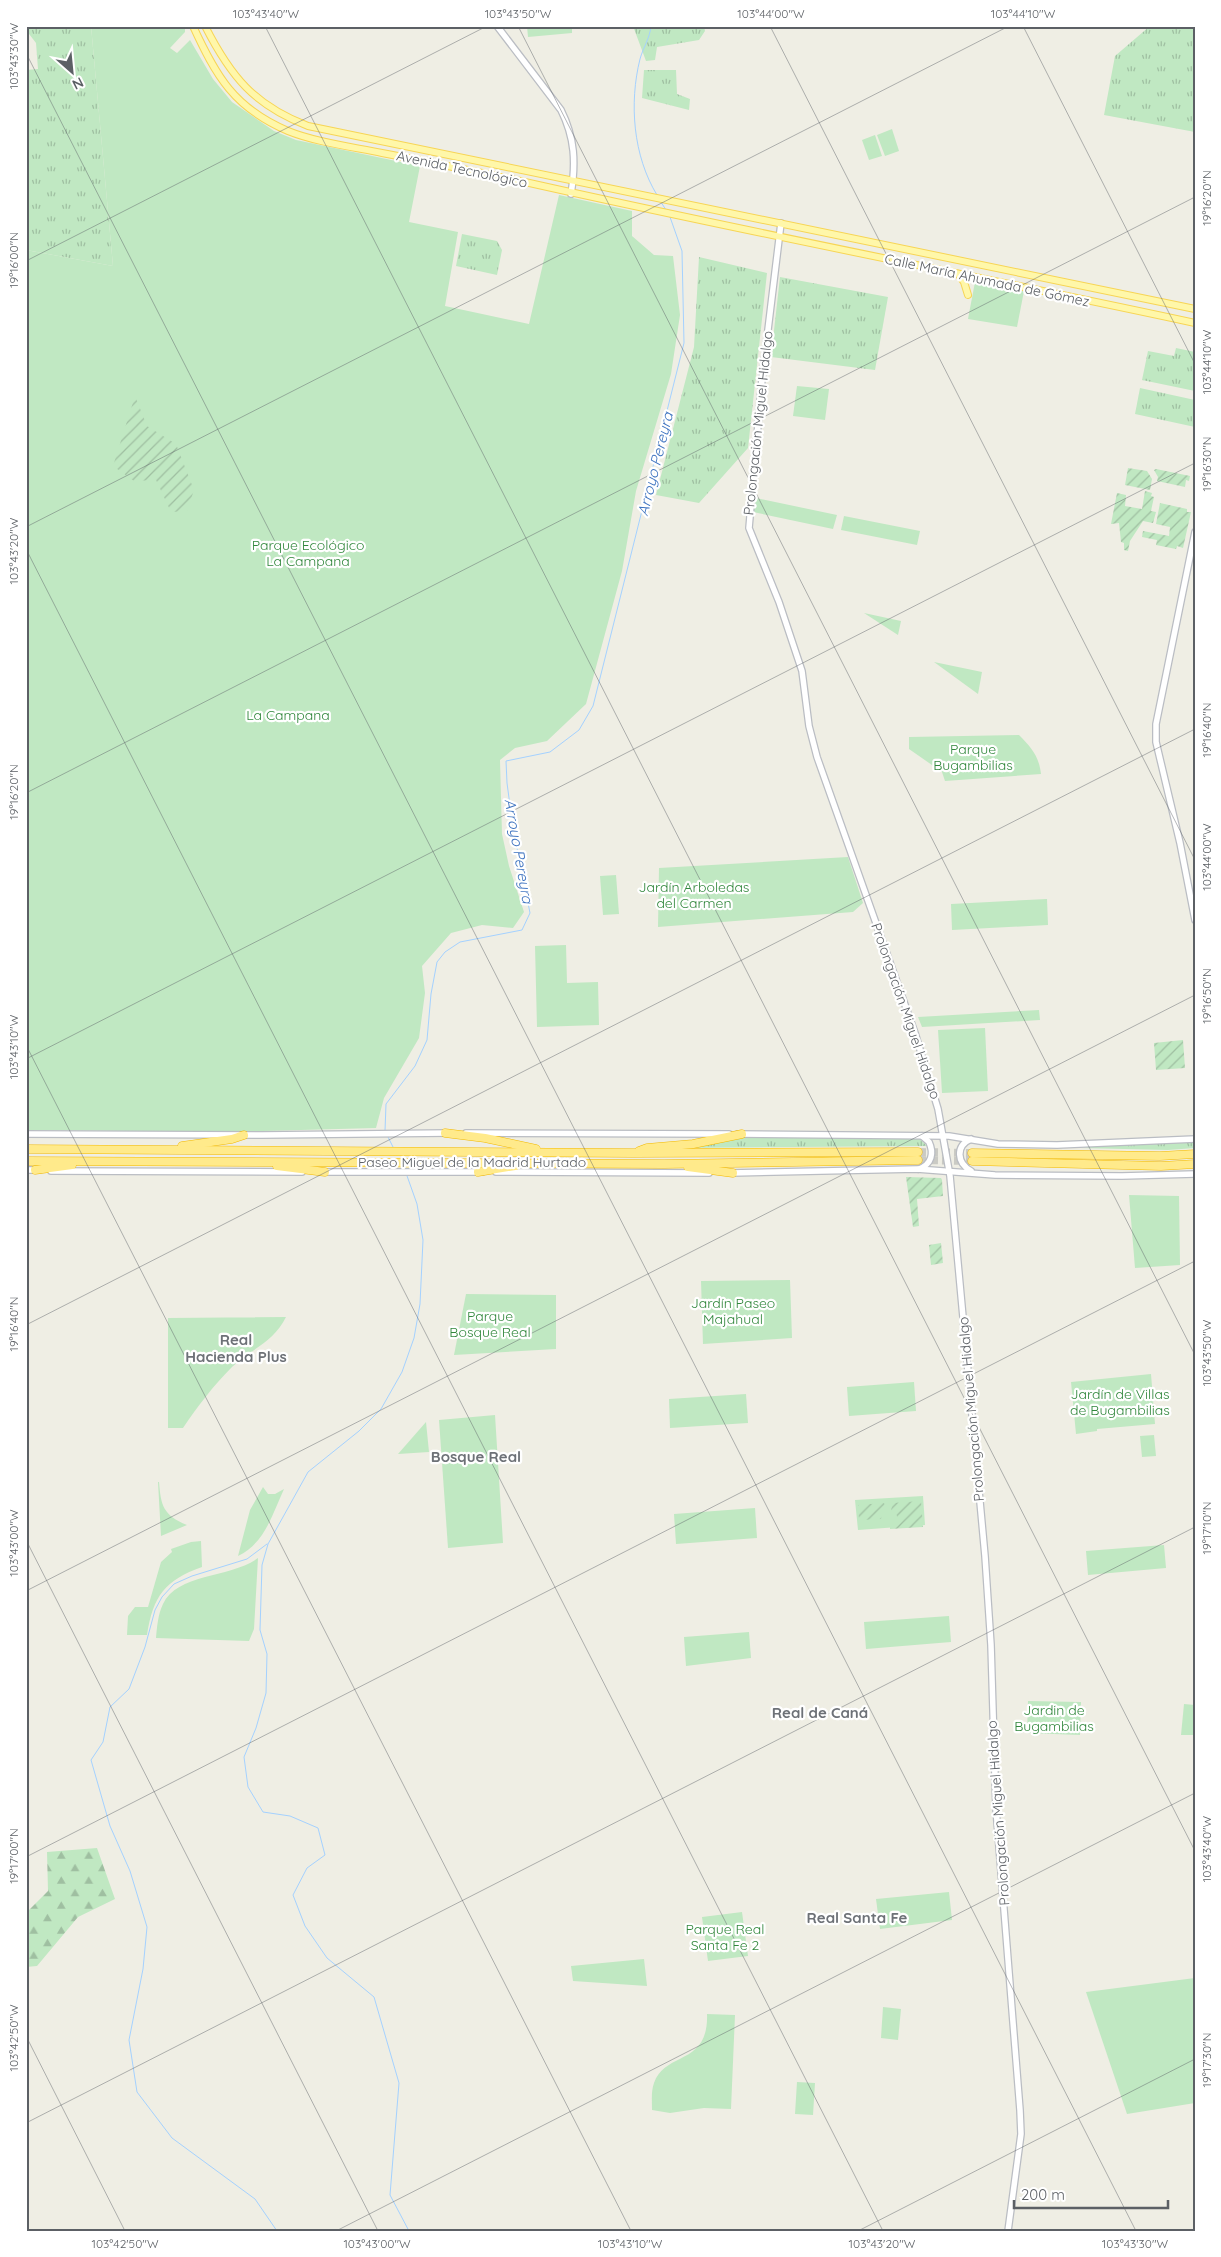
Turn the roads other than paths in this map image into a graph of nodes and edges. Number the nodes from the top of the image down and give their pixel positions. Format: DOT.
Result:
graph roads {
  1 [pos="193,26"];
  2 [pos="205,26"];
  3 [pos="497,26"];
  4 [pos="573,179"];
  5 [pos="571,194"];
  6 [pos="781,223"];
  7 [pos="779,237"];
  8 [pos="906,250"];
  9 [pos="904,263"];
  10 [pos="957,273"];
  11 [pos="968,295"];
  12 [pos="1195,309"];
  13 [pos="1195,323"];
  14 [pos="1195,532"];
  15 [pos="1195,920"];
  16 [pos="445,1133"];
  17 [pos="26,1134"];
  18 [pos="742,1134"];
  19 [pos="244,1135"];
  20 [pos="920,1135"];
  21 [pos="944,1136"];
  22 [pos="971,1139"];
  23 [pos="1195,1139"];
  24 [pos="26,1149"];
  25 [pos="168,1149"];
  26 [pos="555,1153"];
  27 [pos="633,1154"];
  28 [pos="1195,1154"];
  29 [pos="26,1160"];
  30 [pos="98,1161"];
  31 [pos="235,1162"];
  32 [pos="543,1162"];
  33 [pos="664,1164"];
  34 [pos="1195,1164"];
  35 [pos="917,1169"];
  36 [pos="30,1170"];
  37 [pos="950,1171"];
  38 [pos="325,1172"];
  39 [pos="478,1172"];
  40 [pos="734,1173"];
  41 [pos="975,1173"];
  42 [pos="1195,1174"];
  43 [pos="1008,2231"];
  1 -- 5 [label="main road, Avenida Tecnológico"];
  2 -- 4 [label="main road, Avenida Tecnológico"];
  3 -- 4 [label="street"];
  4 -- 5 [label="street"];
  4 -- 6 [label="main road, Avenida Tecnológico"];
  5 -- 7 [label="main road, Avenida Tecnológico"];
  6 -- 7 [label="street, Prolongación Miguel Hidalgo"];
  6 -- 8 [label="main road, Calle María Ahumada de Gómez"];
  7 -- 9 [label="main road, Calle María Ahumada de Gómez"];
  7 -- 21 [label="street, Prolongación Miguel Hidalgo"];
  8 -- 9 [label="main road"];
  8 -- 12 [label="main road, Calle María Ahumada de Gómez"];
  9 -- 10 [label="main road, Calle María Ahumada de Gómez"];
  10 -- 11 [label="main road"];
  10 -- 13 [label="main road, Calle María Ahumada de Gómez"];
  14 -- 15 [label="street"];
  16 -- 18 [label="street"];
  16 -- 19 [label="street"];
  16 -- 26 [label="highway"];
  17 -- 19 [label="street"];
  18 -- 20 [label="street"];
  18 -- 27 [label="highway"];
  19 -- 25 [label="highway"];
  20 -- 21 [label="street"];
  20 -- 35 [label="street"];
  21 -- 22 [label="street"];
  21 -- 37 [label="street, Prolongación Miguel Hidalgo"];
  22 -- 23 [label="street"];
  22 -- 41 [label="street"];
  24 -- 25 [label="highway, Paseo Miguel de la Madrid Hurtado"];
  25 -- 26 [label="highway, Paseo Miguel de la Madrid Hurtado"];
  26 -- 27 [label="highway, Paseo Miguel de la Madrid Hurtado"];
  27 -- 33 [label="highway, Paseo Miguel de la Madrid Hurtado"];
  28 -- 34 [label="highway"];
  29 -- 30 [label="highway, Paseo Miguel de la Madrid Hurtado"];
  30 -- 31 [label="highway, Paseo Miguel de la Madrid Hurtado"];
  30 -- 36 [label="highway"];
  31 -- 32 [label="highway, Paseo Miguel de la Madrid Hurtado"];
  31 -- 38 [label="highway"];
  32 -- 33 [label="highway, Paseo Miguel de la Madrid Hurtado"];
  32 -- 39 [label="highway"];
  33 -- 40 [label="highway"];
  35 -- 37 [label="street"];
  35 -- 40 [label="street"];
  36 -- 38 [label="street"];
  37 -- 41 [label="street"];
  37 -- 43 [label="street, Prolongación Miguel Hidalgo"];
  38 -- 39 [label="street"];
  39 -- 40 [label="street"];
  41 -- 42 [label="street"];
}
